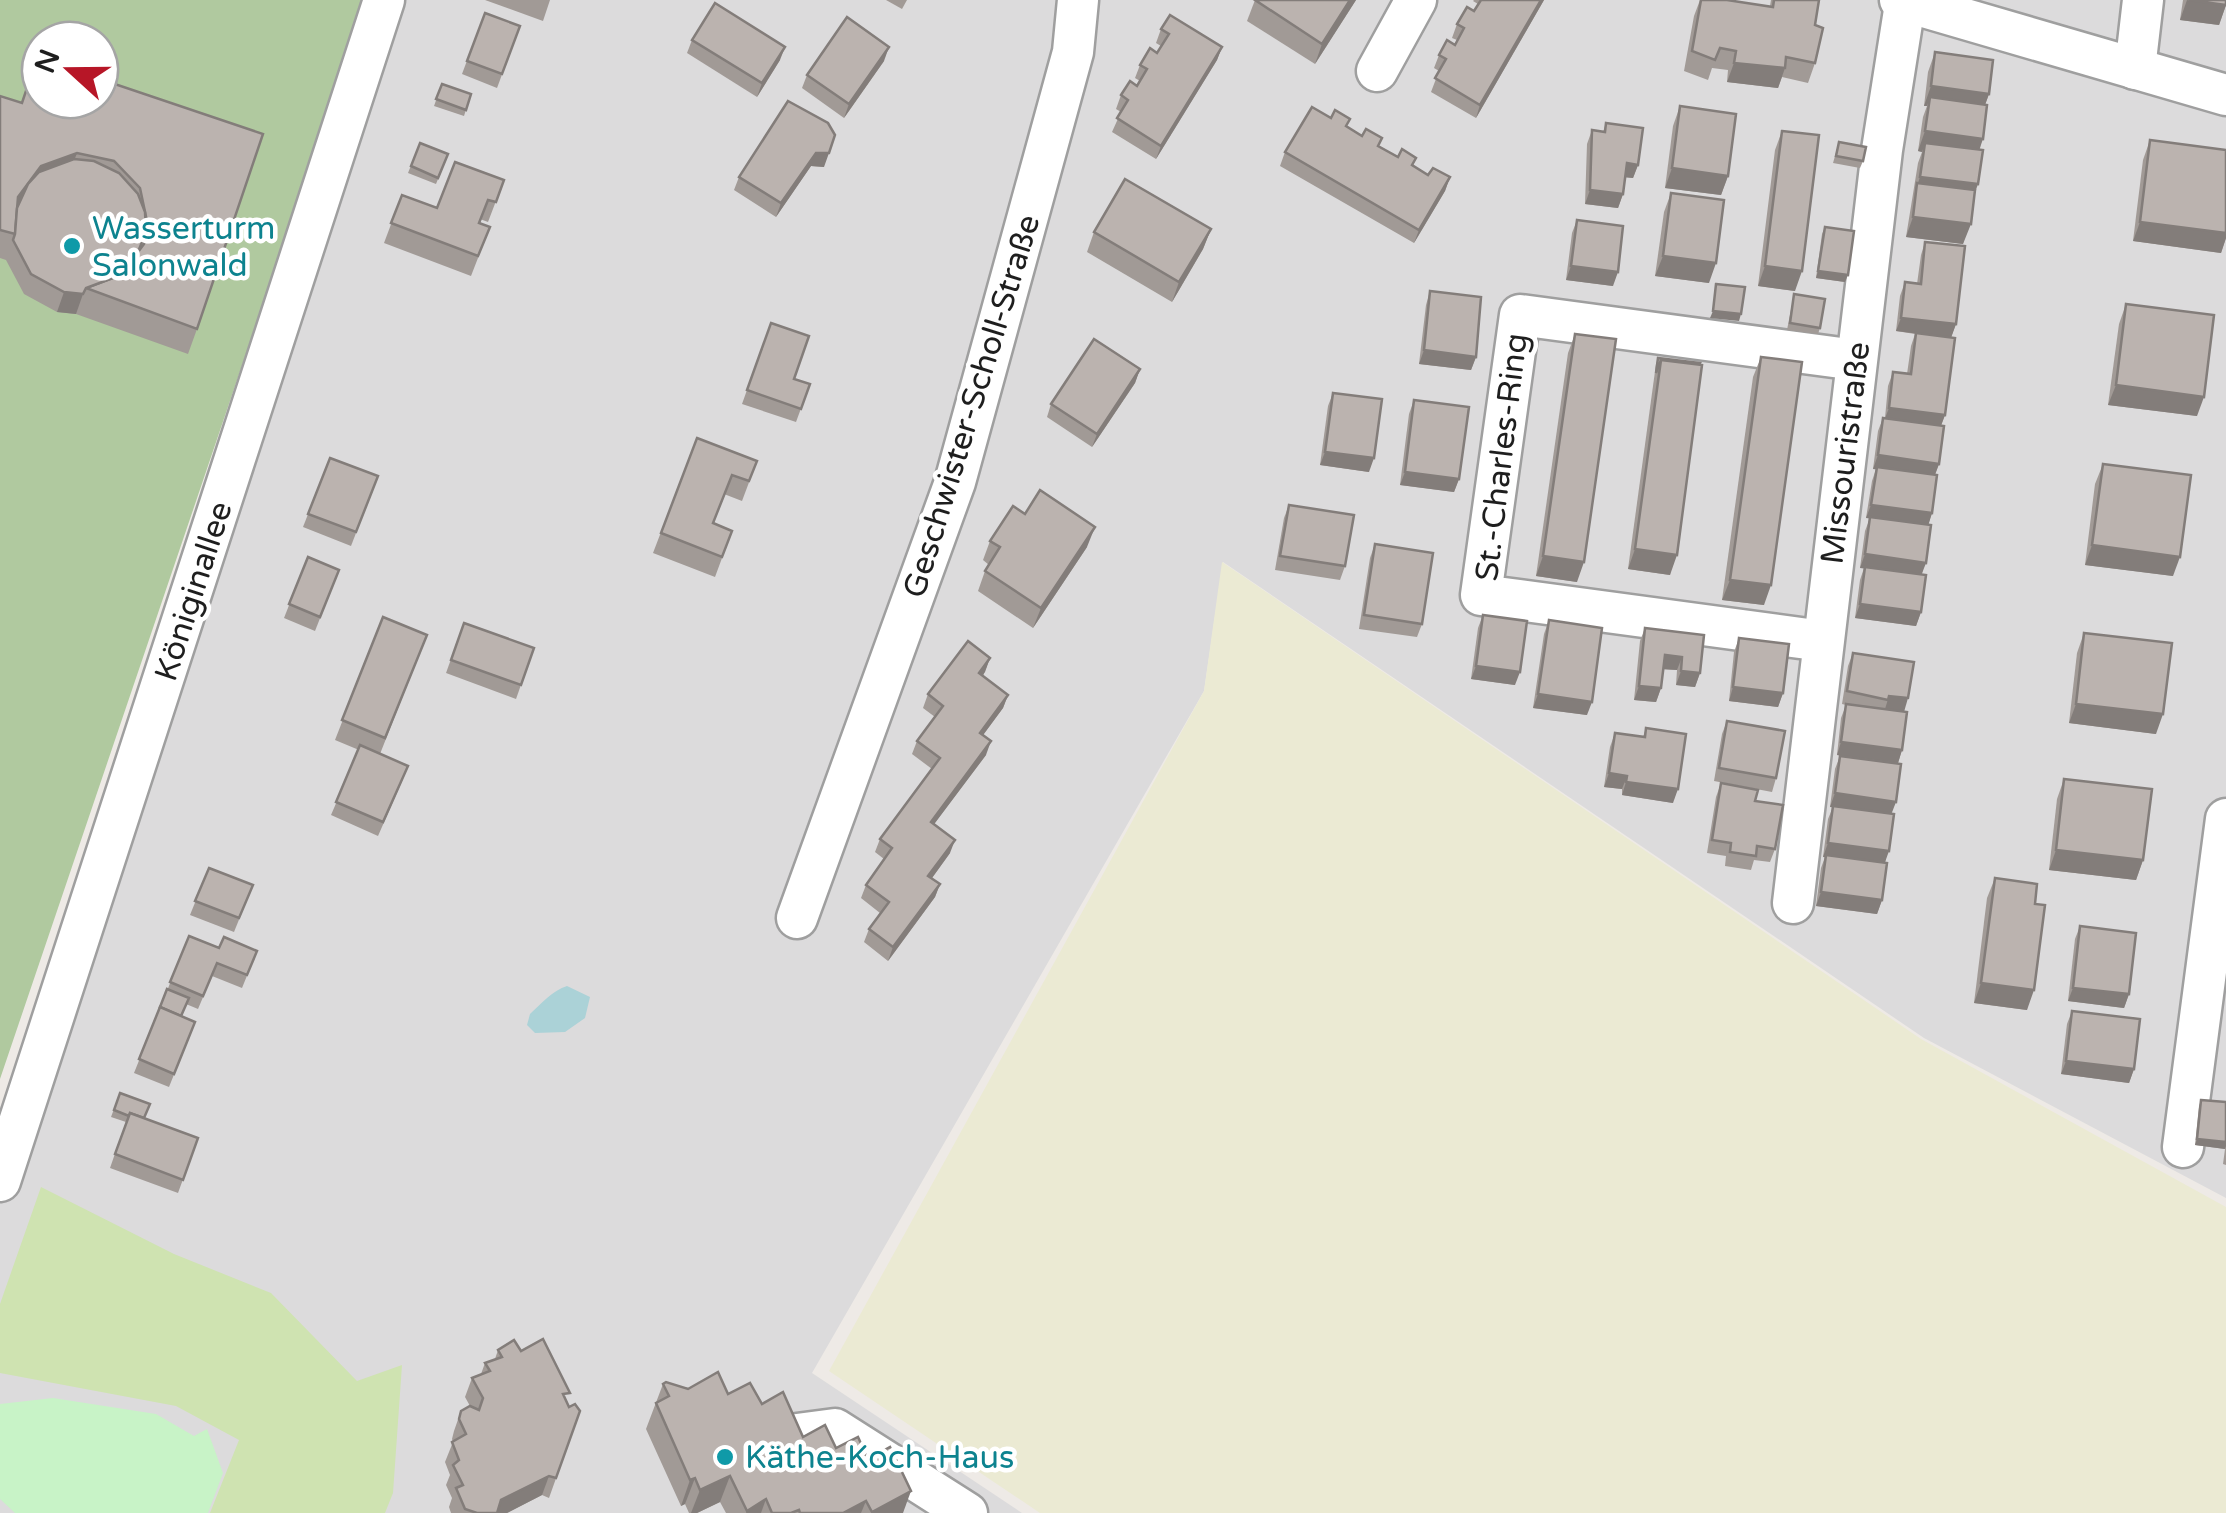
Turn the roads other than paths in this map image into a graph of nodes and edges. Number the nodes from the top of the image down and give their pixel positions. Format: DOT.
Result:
graph roads {
  1 [pos="384,0"];
  2 [pos="1078,0"];
  3 [pos="1416,0"];
  4 [pos="2144,0"];
  5 [pos="1902,2"];
  6 [pos="2134,70"];
  7 [pos="1377,71"];
  8 [pos="2226,95"];
  9 [pos="1856,360"];
  10 [pos="1823,641"];
  11 [pos="2226,819"];
  12 [pos="1793,903"];
  13 [pos="797,918"];
  14 [pos="2210,1070"];
  15 [pos="2183,1147"];
  16 [pos="0,1181"];
  17 [pos="797,1434"];
  18 [pos="967,1513"];
  1 -- 16 [label="street, Königinallee"];
  2 -- 13 [label="street, Geschwister-Scholl-Straße"];
  3 -- 7 [label="street"];
  4 -- 6 [label="street"];
  5 -- 6 [label="street"];
  5 -- 9 [label="street, Missouristraße"];
  6 -- 8 [label="street"];
  9 -- 10 [label="street, Missouristraße"];
  9 -- 10 [label="street, St.-Charles-Ring"];
  10 -- 12 [label="street, Missouristraße"];
  11 -- 14 [label="street"];
  14 -- 15 [label="street"];
  17 -- 18 [label="street"];
}
